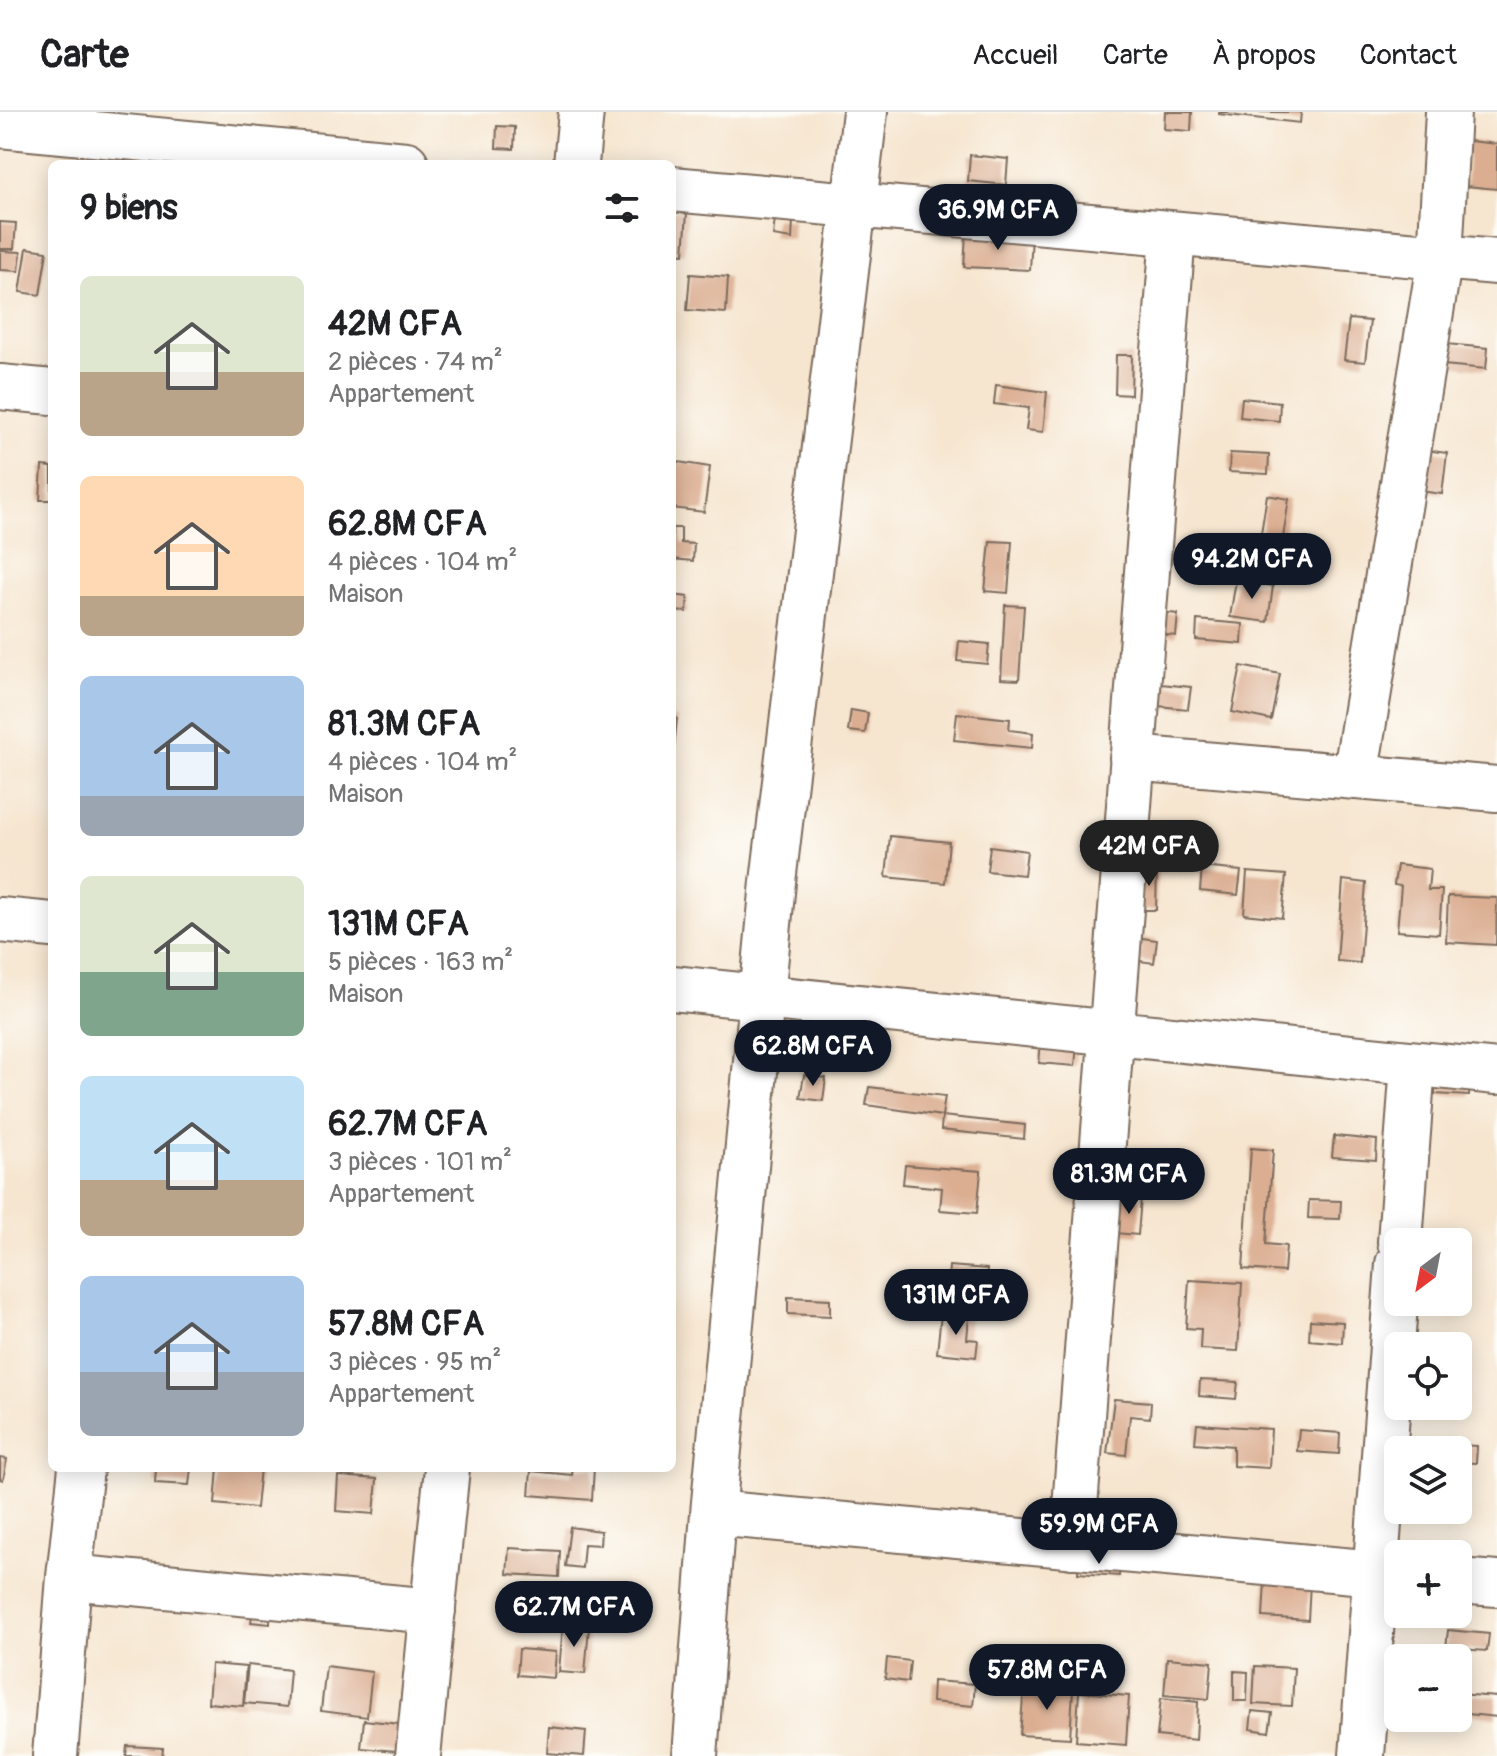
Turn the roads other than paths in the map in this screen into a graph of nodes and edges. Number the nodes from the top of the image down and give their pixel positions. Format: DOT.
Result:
graph roads {
  1 [pos="581,112"];
  2 [pos="865,112"];
  3 [pos="1448,112"];
  4 [pos="0,125"];
  5 [pos="166,153"];
  6 [pos="319,160"];
  7 [pos="576,160"];
  8 [pos="676,189"];
  9 [pos="854,206"];
  10 [pos="1173,234"];
  11 [pos="1440,257"];
  12 [pos="1497,262"];
  13 [pos="0,387"];
  14 [pos="48,392"];
  15 [pos="1132,758"];
  16 [pos="1355,777"];
  17 [pos="1497,789"];
  18 [pos="0,920"];
  19 [pos="48,925"];
  20 [pos="676,988"];
  21 [pos="762,998"];
  22 [pos="1111,1033"];
  23 [pos="1413,1064"];
  24 [pos="1497,1072"];
  25 [pos="1401,1228"];
  26 [pos="1396,1316"];
  27 [pos="81,1472"];
  28 [pos="447,1472"];
  29 [pos="713,1513"];
  30 [pos="1387,1540"];
  31 [pos="1072,1546"];
  32 [pos="1384,1574"];
  33 [pos="69,1577"];
  34 [pos="1472,1582"];
  35 [pos="1497,1584"];
  36 [pos="1384,1589"];
  37 [pos="433,1611"];
  38 [pos="55,1756"];
  39 [pos="418,1756"];
  40 [pos="695,1756"];
  41 [pos="1362,1756"];
  1 -- 7 [label="street"];
  2 -- 9 [label="street"];
  3 -- 11 [label="street"];
  4 -- 5 [label="street"];
  5 -- 6 [label="street"];
  8 -- 9 [label="street"];
  9 -- 10 [label="street"];
  9 -- 21 [label="street"];
  10 -- 11 [label="street"];
  10 -- 15 [label="street"];
  11 -- 12 [label="street"];
  11 -- 16 [label="street"];
  13 -- 14 [label="street"];
  15 -- 16 [label="street"];
  15 -- 22 [label="street"];
  16 -- 17 [label="street"];
  18 -- 19 [label="street"];
  20 -- 21 [label="street"];
  21 -- 22 [label="street"];
  21 -- 29 [label="street"];
  22 -- 23 [label="street"];
  22 -- 31 [label="street"];
  23 -- 24 [label="street"];
  23 -- 25 [label="street"];
  26 -- 30 [label="street"];
  27 -- 33 [label="street"];
  28 -- 37 [label="street"];
  29 -- 31 [label="street"];
  29 -- 40 [label="street"];
  31 -- 32 [label="street"];
  33 -- 37 [label="street"];
  33 -- 38 [label="street"];
  34 -- 35 [label="street"];
  36 -- 41 [label="street"];
  37 -- 39 [label="street"];
}
